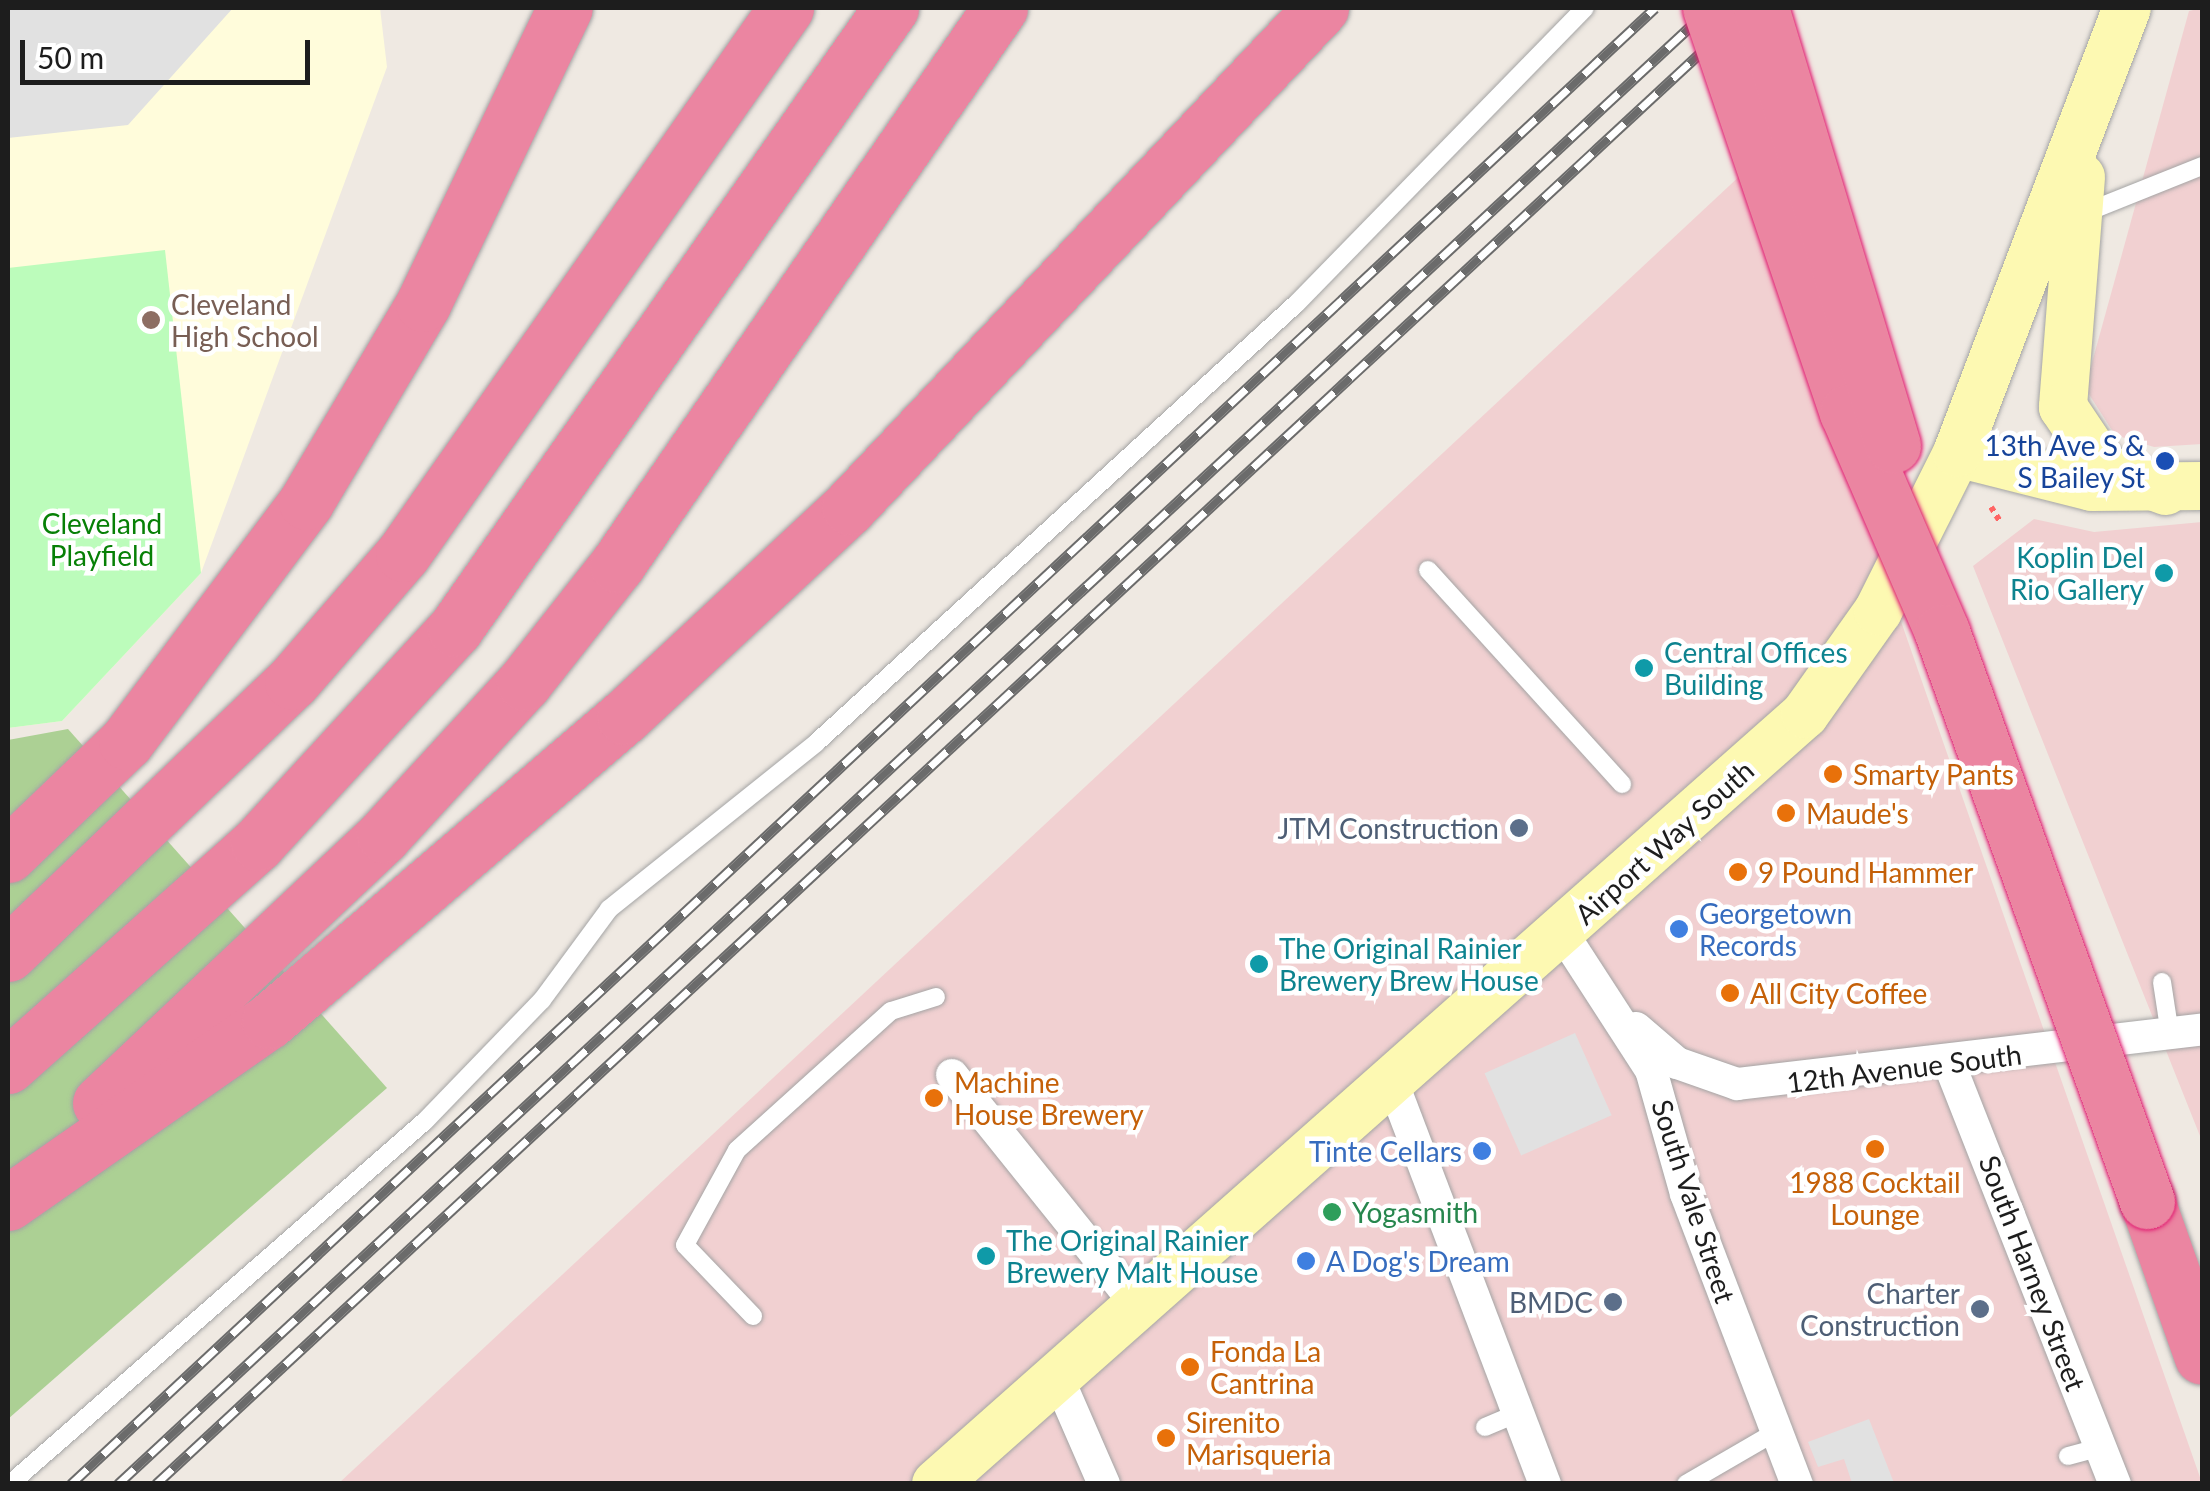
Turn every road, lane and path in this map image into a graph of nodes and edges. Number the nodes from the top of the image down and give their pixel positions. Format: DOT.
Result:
graph roads {
  1 [pos="565,8"];
  2 [pos="786,8"];
  3 [pos="891,8"];
  4 [pos="1000,8"];
  5 [pos="1321,8"];
  6 [pos="1584,8"];
  7 [pos="1710,8"];
  8 [pos="1761,8"];
  9 [pos="2127,8"];
  10 [pos="2088,101"];
  11 [pos="2202,166"];
  12 [pos="2076,216"];
  13 [pos="1957,453"];
  14 [pos="2184,488"];
  15 [pos="1428,570"];
  16 [pos="1942,632"];
  17 [pos="1622,784"];
  18 [pos="8,855"];
  19 [pos="1563,934"];
  20 [pos="8,954"];
  21 [pos="2162,982"];
  22 [pos="936,997"];
  23 [pos="1625,1019"];
  24 [pos="2202,1029"];
  25 [pos="2170,1034"];
  26 [pos="1949,1063"];
  27 [pos="8,1066"];
  28 [pos="952,1075"];
  29 [pos="1393,1084"];
  30 [pos="8,1184"];
  31 [pos="8,1203"];
  32 [pos="1137,1305"];
  33 [pos="752,1316"];
  34 [pos="2202,1357"];
  35 [pos="1058,1376"];
  36 [pos="1518,1413"];
  37 [pos="1485,1428"];
  38 [pos="1776,1431"];
  39 [pos="2101,1447"];
  40 [pos="2068,1456"];
  41 [pos="10,1484"];
  42 [pos="936,1484"];
  43 [pos="1104,1484"];
  44 [pos="1545,1484"];
  45 [pos="1686,1484"];
  46 [pos="1797,1484"];
  47 [pos="2116,1484"];
  1 -- 18 [label="highway"];
  2 -- 20 [label="highway"];
  3 -- 27 [label="highway"];
  4 -- 30 [label="highway"];
  5 -- 31 [label="highway"];
  6 -- 41 [label="lane"];
  7 -- 16 [label="highway, bridge"];
  8 -- 16 [label="highway, bridge"];
  9 -- 10 [label="main road, Airport Way South"];
  10 -- 12 [label="main road"];
  10 -- 13 [label="main road, Airport Way South"];
  11 -- 12 [label="lane"];
  12 -- 14 [label="main road"];
  13 -- 14 [label="main road"];
  13 -- 19 [label="main road, Airport Way South"];
  15 -- 17 [label="lane"];
  16 -- 34 [label="highway, bridge"];
  19 -- 23 [label="street, South Vale Street"];
  19 -- 29 [label="main road, Airport Way South"];
  21 -- 25 [label="lane"];
  22 -- 33 [label="lane"];
  23 -- 26 [label="street, 12th Avenue South"];
  23 -- 38 [label="street, South Vale Street"];
  24 -- 25 [label="street, 12th Avenue South"];
  25 -- 26 [label="street, 12th Avenue South"];
  26 -- 39 [label="street, South Harney Street"];
  28 -- 32 [label="street"];
  29 -- 32 [label="main road, Airport Way South"];
  29 -- 36 [label="street"];
  32 -- 35 [label="main road, Airport Way South"];
  35 -- 42 [label="main road, Airport Way South"];
  35 -- 43 [label="street"];
  36 -- 37 [label="lane"];
  36 -- 44 [label="street"];
  38 -- 45 [label="lane"];
  38 -- 46 [label="street, South Vale Street"];
  39 -- 40 [label="lane"];
  39 -- 47 [label="street, South Harney Street"];
}
